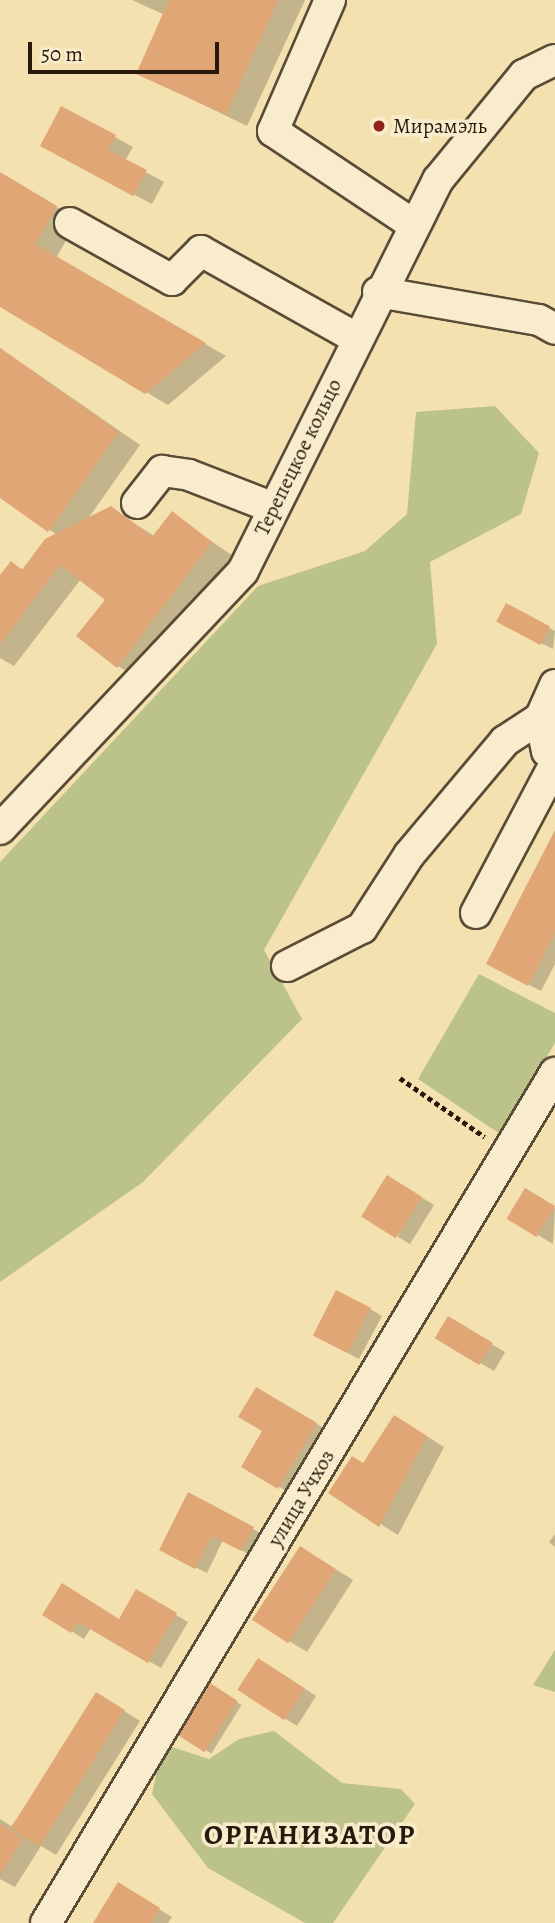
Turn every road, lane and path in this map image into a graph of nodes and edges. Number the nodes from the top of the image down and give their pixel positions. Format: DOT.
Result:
graph roads {
  1 [pos="330,0"];
  2 [pos="555,60"];
  3 [pos="70,223"];
  4 [pos="414,225"];
  5 [pos="378,292"];
  6 [pos="555,329"];
  7 [pos="356,338"];
  8 [pos="137,503"];
  9 [pos="274,508"];
  10 [pos="555,685"];
  11 [pos="540,718"];
  12 [pos="555,755"];
  13 [pos="555,764"];
  14 [pos="0,829"];
  15 [pos="476,913"];
  16 [pos="287,966"];
  17 [pos="555,1073"];
  18 [pos="400,1078"];
  19 [pos="508,1154"];
  20 [pos="46,1923"];
  1 -- 4 [label="street"];
  2 -- 4 [label="street, Терепецкое кольцо"];
  3 -- 7 [label="street"];
  4 -- 5 [label="street, Терепецкое кольцо"];
  5 -- 6 [label="street"];
  5 -- 7 [label="street, Терепецкое кольцо"];
  7 -- 9 [label="street, Терепецкое кольцо"];
  8 -- 9 [label="street"];
  9 -- 14 [label="street, Терепецкое кольцо"];
  10 -- 11 [label="street"];
  11 -- 12 [label="street"];
  11 -- 16 [label="street"];
  13 -- 15 [label="street"];
  17 -- 19 [label="street, улица Учхоз"];
  18 -- 19 [label="path"];
  19 -- 20 [label="street, улица Учхоз"];
}
